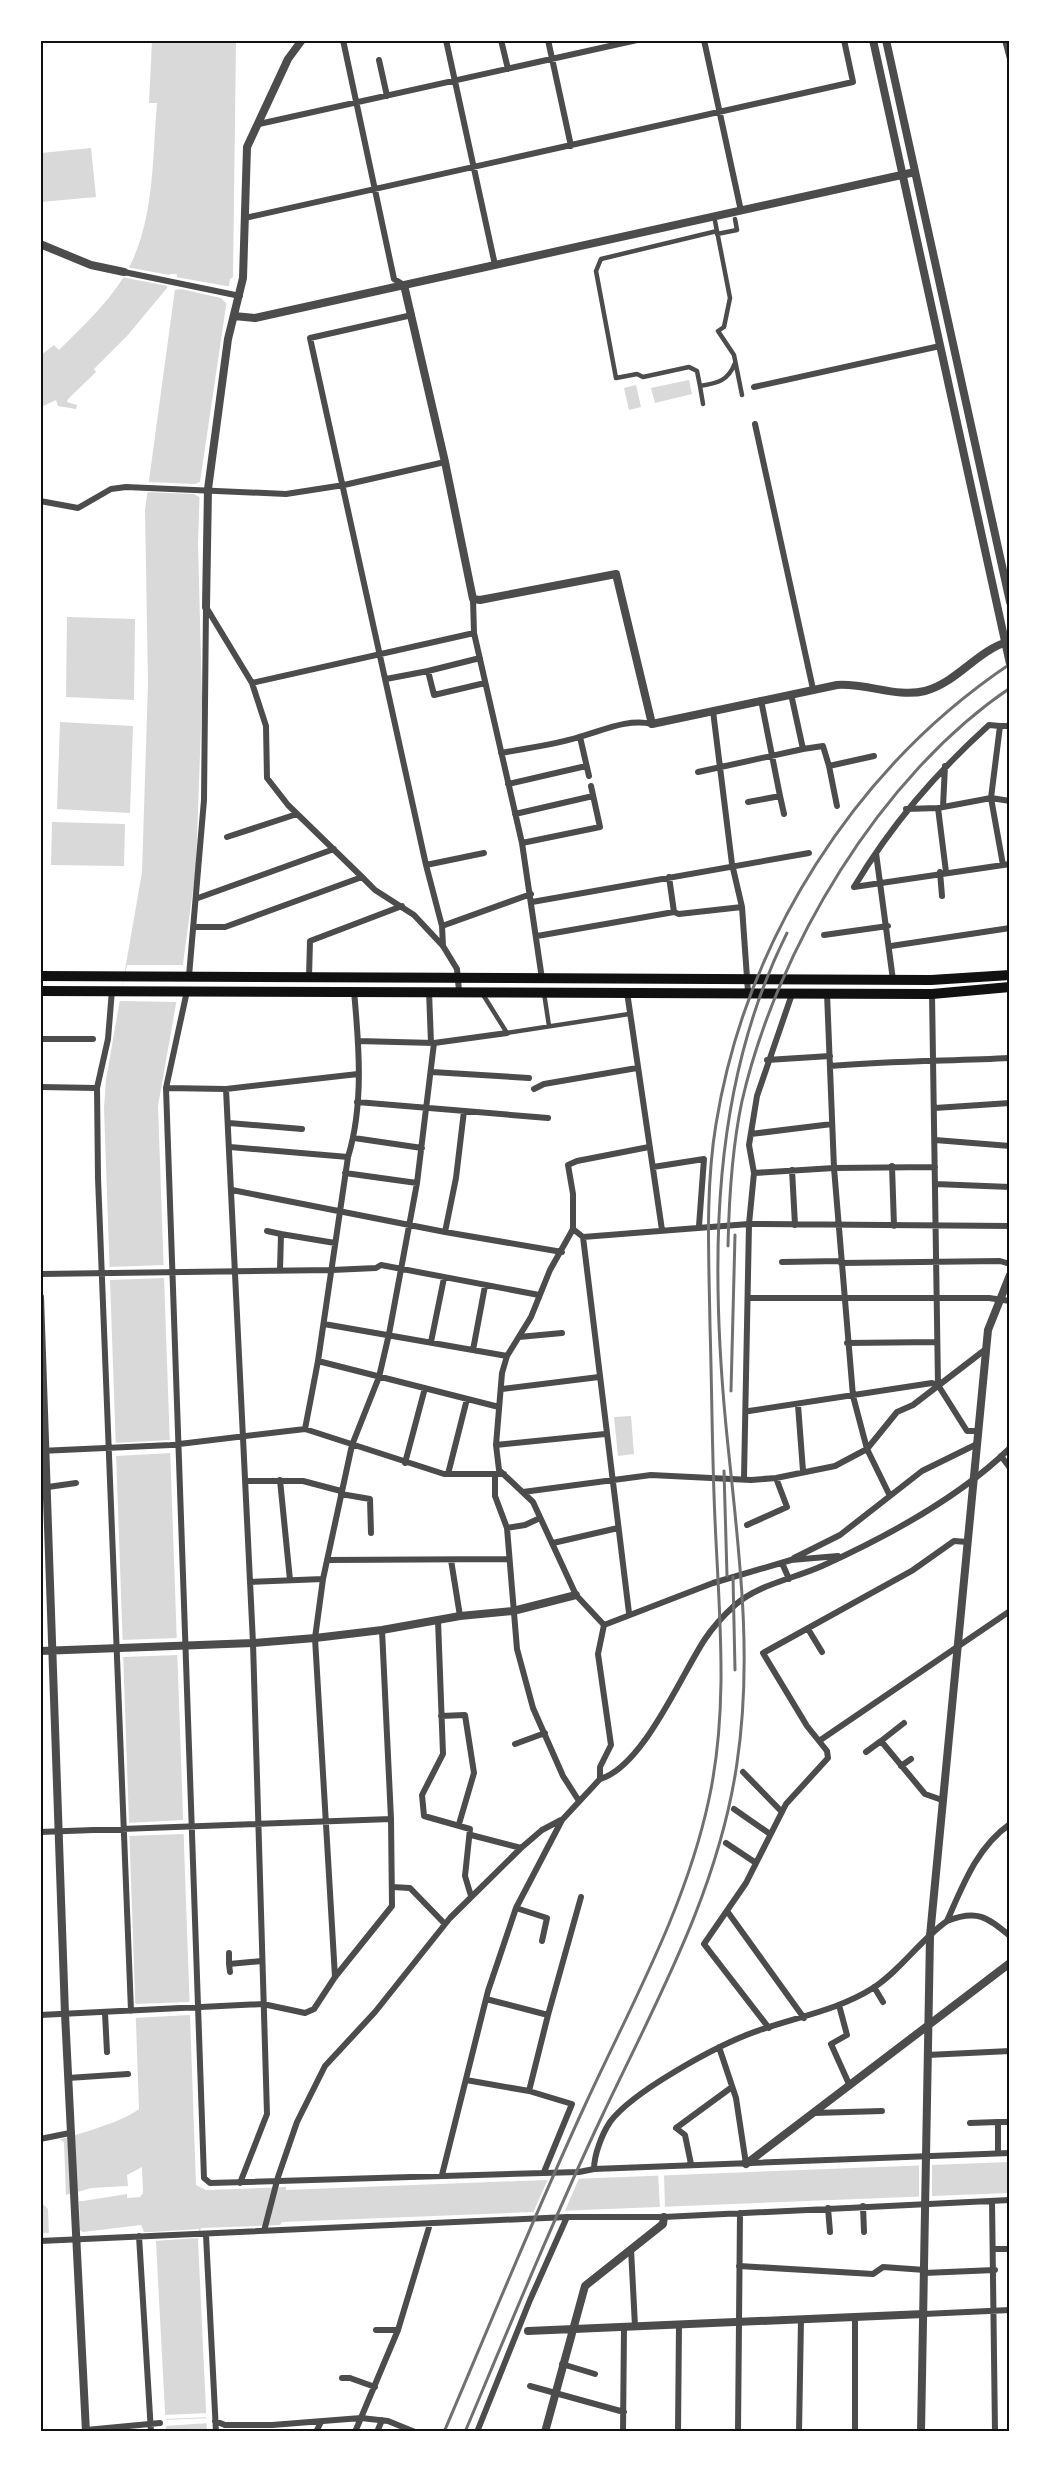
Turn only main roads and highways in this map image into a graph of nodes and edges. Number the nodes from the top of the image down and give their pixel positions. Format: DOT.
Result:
graph roads {
  1 [pos="1010,975"];
  2 [pos="40,976"];
  3 [pos="1010,987"];
  4 [pos="40,991"];
  1 -- 2 [label="main road"];
  3 -- 4 [label="main road"];
}
